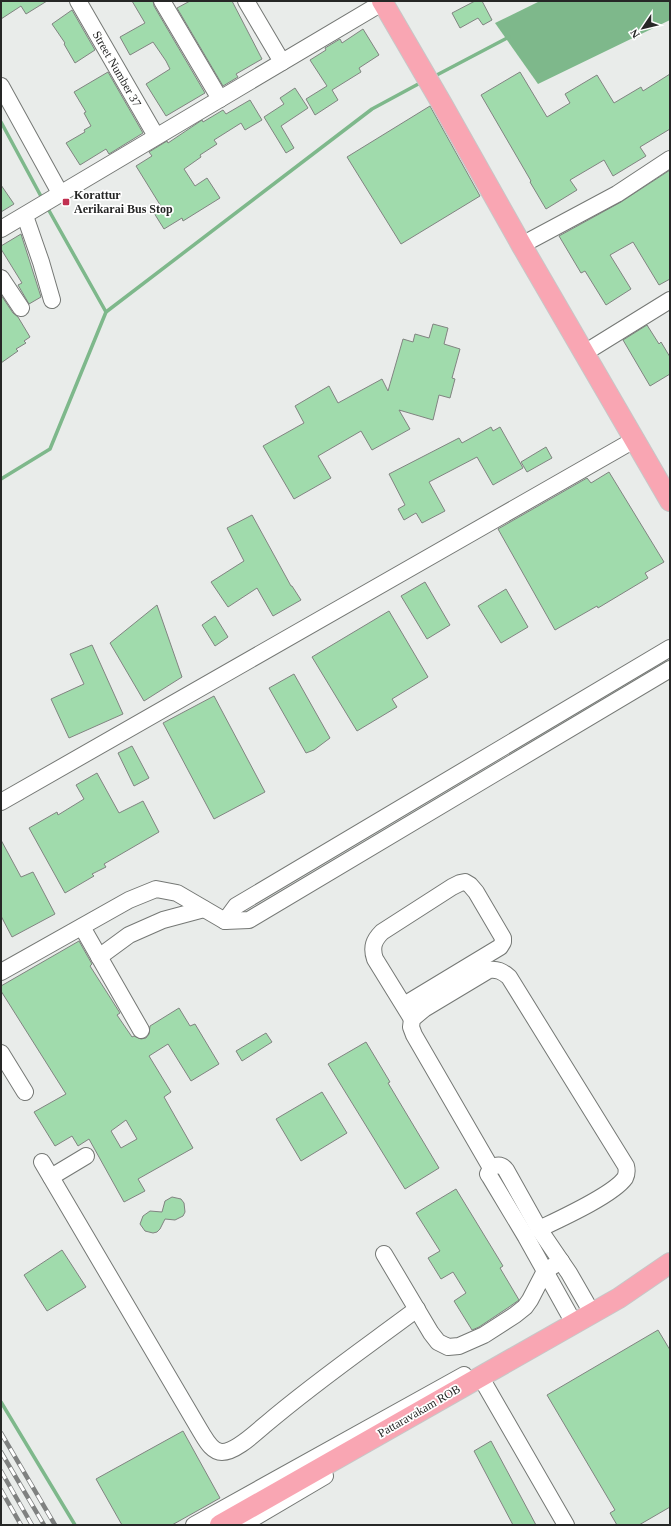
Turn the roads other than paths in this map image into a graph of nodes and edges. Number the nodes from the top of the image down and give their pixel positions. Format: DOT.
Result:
graph roads {
  1 [pos="79,1"];
  2 [pos="162,1"];
  3 [pos="246,1"];
  4 [pos="386,1"];
  5 [pos="282,62"];
  6 [pos="1,86"];
  7 [pos="220,99"];
  8 [pos="446,101"];
  9 [pos="156,136"];
  10 [pos="670,159"];
  11 [pos="55,196"];
  12 [pos="22,217"];
  13 [pos="1,229"];
  14 [pos="531,240"];
  15 [pos="1,278"];
  16 [pos="52,300"];
  17 [pos="670,300"];
  18 [pos="21,308"];
  19 [pos="594,347"];
  20 [pos="639,437"];
  21 [pos="670,479"];
  22 [pos="670,501"];
  23 [pos="670,648"];
  24 [pos="670,669"];
  25 [pos="557,716"];
  26 [pos="566,730"];
  27 [pos="1,802"];
  28 [pos="324,855"];
  29 [pos="332,870"];
  30 [pos="204,909"];
  31 [pos="225,921"];
  32 [pos="82,927"];
  33 [pos="99,957"];
  34 [pos="1,972"];
  35 [pos="404,1005"];
  36 [pos="412,1020"];
  37 [pos="141,1030"];
  38 [pos="1,1054"];
  39 [pos="25,1092"];
  40 [pos="86,1156"];
  41 [pos="42,1162"];
  42 [pos="491,1168"];
  43 [pos="51,1178"];
  44 [pos="539,1229"];
  45 [pos="384,1254"];
  46 [pos="561,1261"];
  47 [pos="670,1269"];
  48 [pos="545,1271"];
  49 [pos="588,1306"];
  50 [pos="417,1309"];
  51 [pos="570,1316"];
  52 [pos="484,1383"];
  53 [pos="194,1525"];
  54 [pos="220,1525"];
  55 [pos="242,1525"];
  56 [pos="566,1525"];
  1 -- 9 [label="street, Street Number 37"];
  2 -- 7 [label="street"];
  3 -- 5 [label="street"];
  4 -- 5 [label="street"];
  4 -- 8 [label="main road"];
  5 -- 7 [label="street"];
  6 -- 11 [label="street"];
  7 -- 9 [label="street"];
  8 -- 14 [label="main road"];
  8 -- 20 [label="main road"];
  9 -- 11 [label="street"];
  10 -- 14 [label="street"];
  11 -- 12 [label="street"];
  12 -- 13 [label="street"];
  12 -- 16 [label="street"];
  14 -- 19 [label="main road"];
  15 -- 18 [label="street"];
  17 -- 19 [label="street"];
  19 -- 20 [label="main road"];
  20 -- 21 [label="main road"];
  20 -- 22 [label="main road"];
  20 -- 27 [label="street"];
  23 -- 25 [label="street"];
  24 -- 26 [label="street"];
  25 -- 26 [label="street"];
  25 -- 28 [label="street"];
  26 -- 29 [label="street"];
  28 -- 29 [label="street"];
  28 -- 31 [label="street"];
  29 -- 31 [label="street"];
  30 -- 31 [label="street"];
  30 -- 32 [label="street"];
  30 -- 33 [label="street"];
  32 -- 33 [label="street"];
  32 -- 34 [label="street"];
  33 -- 37 [label="street"];
  35 -- 35 [label="street"];
  35 -- 36 [label="street"];
  36 -- 42 [label="street"];
  36 -- 44 [label="street"];
  38 -- 39 [label="street"];
  40 -- 43 [label="street"];
  41 -- 43 [label="street"];
  42 -- 44 [label="street"];
  42 -- 48 [label="street"];
  43 -- 50 [label="street"];
  44 -- 46 [label="street"];
  45 -- 50 [label="street"];
  46 -- 48 [label="street"];
  46 -- 49 [label="street"];
  47 -- 49 [label="street"];
  47 -- 52 [label="street"];
  47 -- 54 [label="main road, Pattaravakam ROB"];
  48 -- 50 [label="street"];
  48 -- 51 [label="street"];
  49 -- 51 [label="street"];
  51 -- 53 [label="street"];
  52 -- 55 [label="street"];
  52 -- 56 [label="street"];
}
